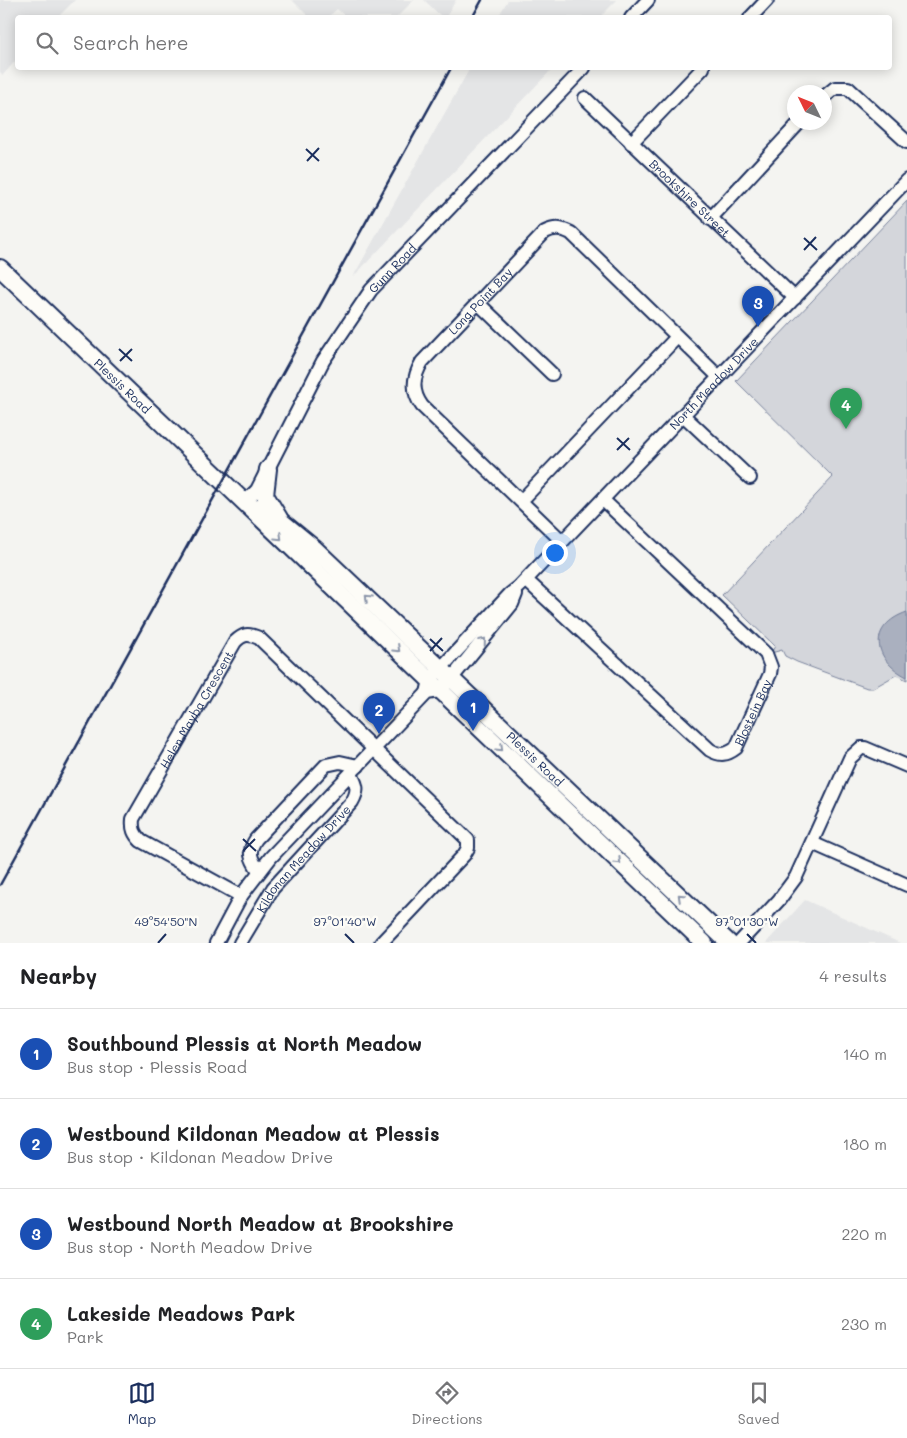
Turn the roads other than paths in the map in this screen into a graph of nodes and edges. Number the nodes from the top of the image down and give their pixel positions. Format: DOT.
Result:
graph roads {
  1 [pos="648,0"];
  2 [pos="767,0"];
  3 [pos="634,15"];
  4 [pos="753,15"];
  5 [pos="582,70"];
  6 [pos="701,70"];
  7 [pos="832,90"];
  8 [pos="585,98"];
  9 [pos="793,130"];
  10 [pos="631,142"];
  11 [pos="907,142"];
  12 [pos="907,180"];
  13 [pos="710,219"];
  14 [pos="0,268"];
  15 [pos="795,298"];
  16 [pos="478,304"];
  17 [pos="677,337"];
  18 [pos="552,374"];
  19 [pos="719,377"];
  20 [pos="683,416"];
  21 [pos="268,469"];
  22 [pos="750,478"];
  23 [pos="603,500"];
  24 [pos="521,501"];
  25 [pos="246,502"];
  26 [pos="282,522"];
  27 [pos="562,541"];
  28 [pos="523,584"];
  29 [pos="438,682"];
  30 [pos="374,748"];
  31 [pos="907,766"];
  32 [pos="354,770"];
  33 [pos="812,843"];
  34 [pos="259,871"];
  35 [pos="907,885"];
  36 [pos="241,896"];
  37 [pos="216,943"];
  38 [pos="240,943"];
  39 [pos="381,943"];
  40 [pos="704,943"];
  41 [pos="729,943"];
  42 [pos="739,943"];
  1 -- 3 [label="street"];
  2 -- 4 [label="street"];
  5 -- 21 [label="street, Gunn Road"];
  6 -- 10 [label="street"];
  7 -- 11 [label="street"];
  8 -- 10 [label="street, Brookshire Street"];
  9 -- 13 [label="street"];
  10 -- 13 [label="street, Brookshire Street"];
  12 -- 15 [label="street, North Meadow Drive"];
  13 -- 15 [label="street, Brookshire Street"];
  14 -- 25 [label="main road, Plessis Road"];
  15 -- 19 [label="street, North Meadow Drive"];
  16 -- 17 [label="street, Long Point Bay"];
  16 -- 18 [label="street"];
  16 -- 24 [label="street, Long Point Bay"];
  17 -- 19 [label="street, Long Point Bay"];
  17 -- 24 [label="street"];
  19 -- 20 [label="street, North Meadow Drive"];
  20 -- 22 [label="street"];
  20 -- 23 [label="street, North Meadow Drive"];
  21 -- 25 [label="street, Gunn Road"];
  21 -- 26 [label="main road"];
  23 -- 27 [label="street, North Meadow Drive"];
  23 -- 28 [label="street, Blostein Bay"];
  24 -- 27 [label="street, Long Point Bay"];
  25 -- 26 [label="main road, Plessis Road"];
  25 -- 29 [label="main road, Plessis Road, one-way"];
  29 -- 26 [label="main road, Plessis Road, one-way"];
  27 -- 28 [label="street, North Meadow Drive"];
  28 -- 29 [label="street, North Meadow Drive"];
  29 -- 30 [label="street, Kildonan Meadow Drive"];
  29 -- 40 [label="main road, Plessis Road, one-way"];
  41 -- 29 [label="main road, Plessis Road, one-way"];
  30 -- 32 [label="street, Kildonan Meadow Drive"];
  30 -- 36 [label="street, Helen Mayba Crescent"];
  30 -- 39 [label="street"];
  31 -- 33 [label="street"];
  32 -- 34 [label="street, Kildonan Meadow Drive"];
  32 -- 34 [label="street, Kildonan Meadow Drive"];
  32 -- 38 [label="street, Kildonan Meadow Drive"];
  33 -- 35 [label="street"];
  33 -- 42 [label="street"];
  34 -- 36 [label="street, Kildonan Meadow Drive"];
  36 -- 37 [label="street, Kildonan Meadow Drive"];
}
